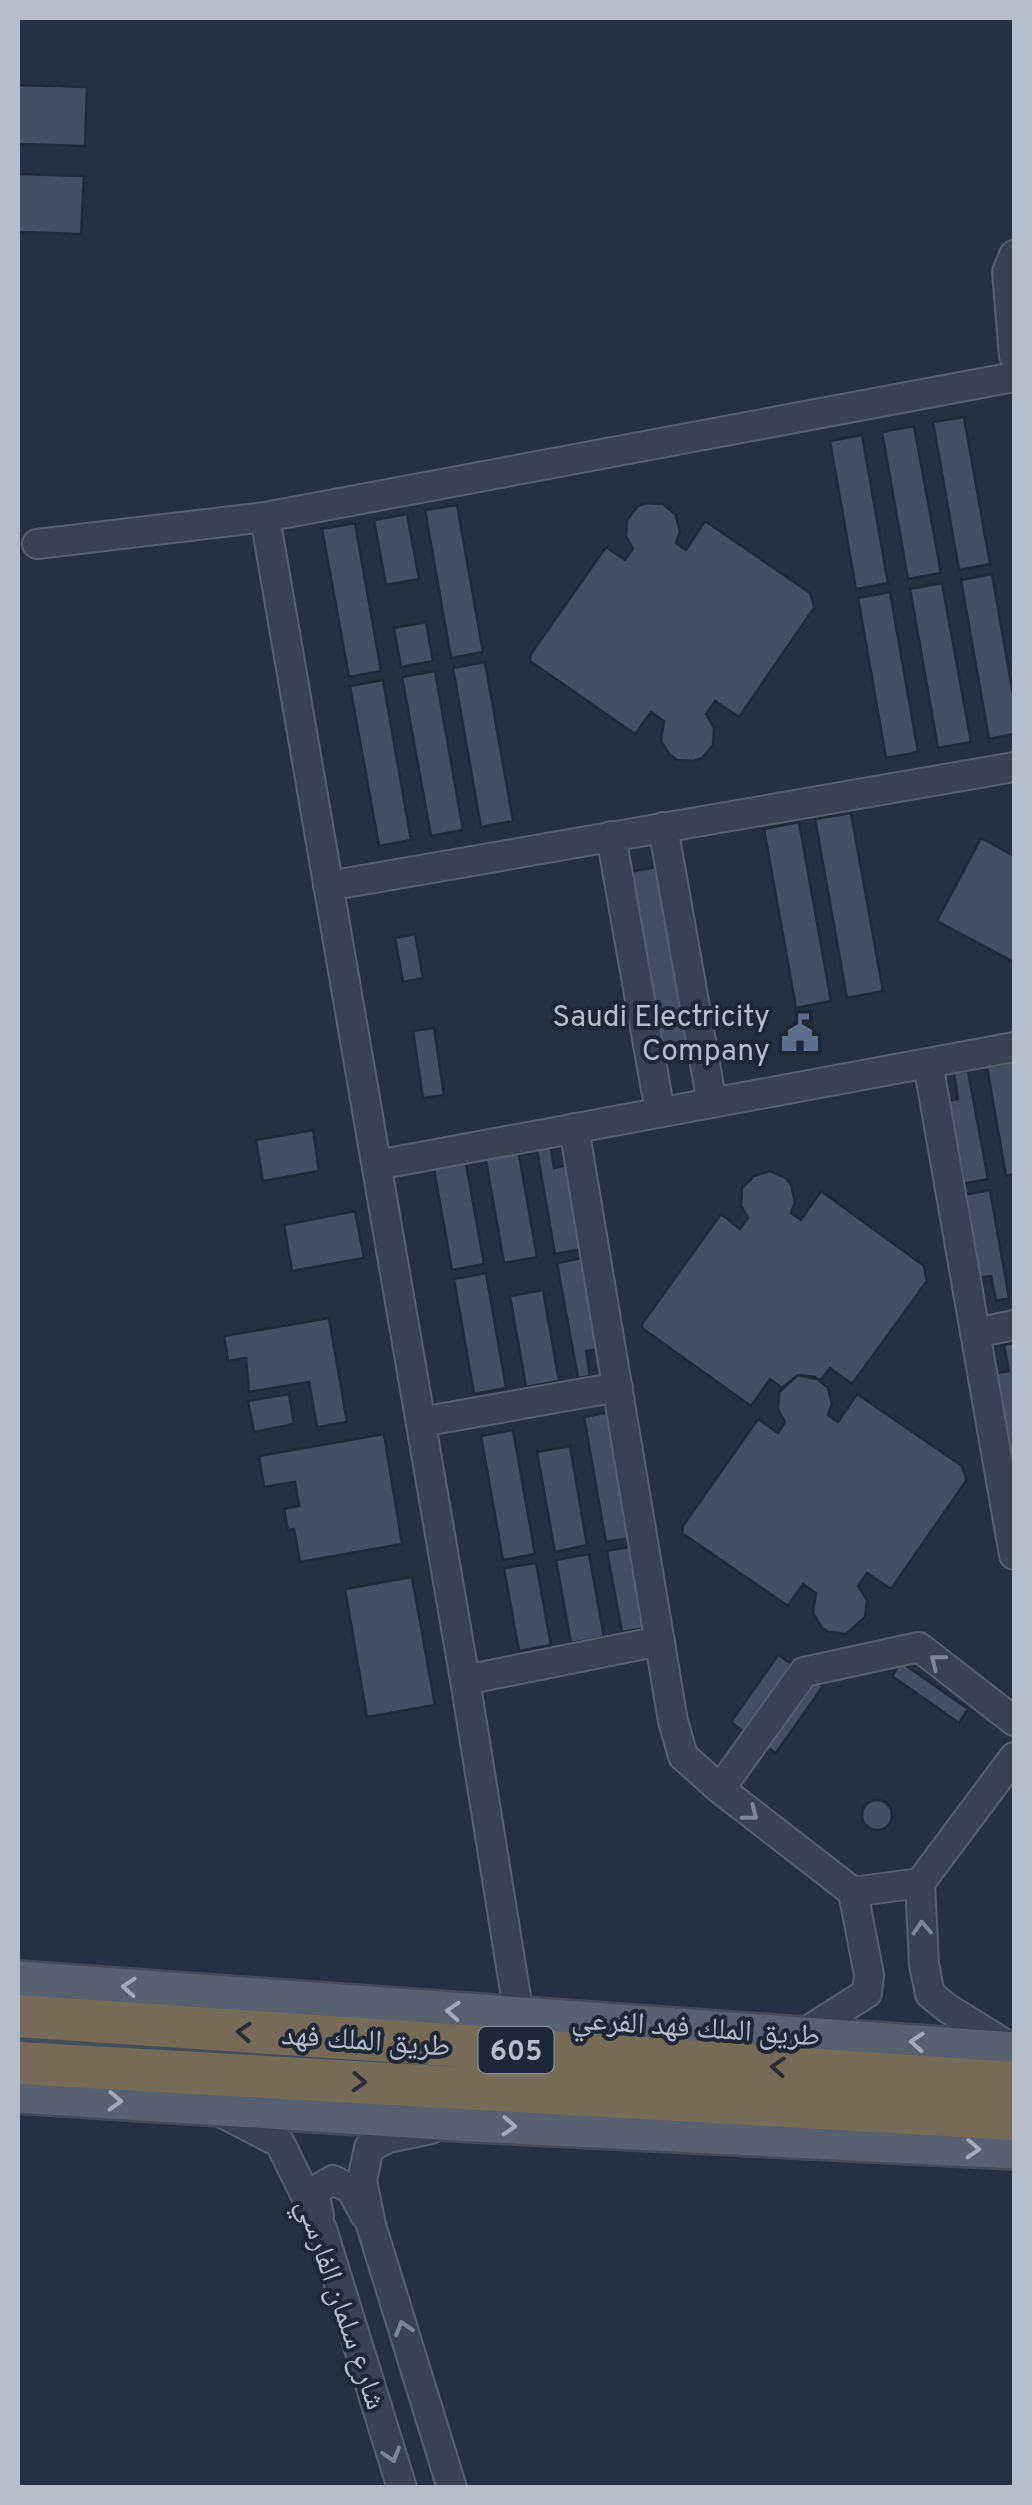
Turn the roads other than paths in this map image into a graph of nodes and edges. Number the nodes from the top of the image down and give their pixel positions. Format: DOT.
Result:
graph roads {
  1 [pos="1014,255"];
  2 [pos="1014,356"];
  3 [pos="1014,377"];
  4 [pos="264,517"];
  5 [pos="38,544"];
  6 [pos="1014,767"];
  7 [pos="664,827"];
  8 [pos="611,836"];
  9 [pos="328,886"];
  10 [pos="1014,1046"];
  11 [pos="928,1063"];
  12 [pos="712,1103"];
  13 [pos="660,1112"];
  14 [pos="574,1128"];
  15 [pos="376,1165"];
  16 [pos="1014,1325"];
  17 [pos="976,1333"];
  18 [pos="618,1387"];
  19 [pos="421,1422"];
  20 [pos="1014,1555"];
  21 [pos="660,1641"];
  22 [pos="465,1680"];
  23 [pos="1014,1720"];
  24 [pos="1014,1758"];
  25 [pos="720,1789"];
  26 [pos="920,1883"];
  27 [pos="853,1892"];
  28 [pos="18,1978"];
  29 [pos="18,2016"];
  30 [pos="519,2016"];
  31 [pos="804,2033"];
  32 [pos="1014,2050"];
  33 [pos="18,2063"];
  34 [pos="1014,2083"];
  35 [pos="18,2094"];
  36 [pos="208,2106"];
  37 [pos="1014,2119"];
  38 [pos="456,2123"];
  39 [pos="1014,2151"];
  40 [pos="371,2226"];
  41 [pos="322,2230"];
  42 [pos="402,2488"];
  43 [pos="452,2488"];
  1 -- 2 [label="street"];
  3 -- 4 [label="street"];
  4 -- 5 [label="street"];
  4 -- 9 [label="street"];
  6 -- 7 [label="street"];
  7 -- 8 [label="street"];
  7 -- 12 [label="street"];
  8 -- 9 [label="street"];
  8 -- 13 [label="street"];
  9 -- 15 [label="street"];
  10 -- 11 [label="street"];
  11 -- 12 [label="street"];
  11 -- 17 [label="street"];
  12 -- 13 [label="street"];
  13 -- 14 [label="street"];
  14 -- 15 [label="street"];
  14 -- 18 [label="street"];
  15 -- 19 [label="street"];
  16 -- 17 [label="street"];
  17 -- 20 [label="street"];
  18 -- 19 [label="street"];
  18 -- 21 [label="street"];
  19 -- 22 [label="street"];
  21 -- 22 [label="street"];
  21 -- 25 [label="street"];
  22 -- 30 [label="street"];
  23 -- 25 [label="street, one-way"];
  24 -- 26 [label="street"];
  25 -- 27 [label="street, one-way"];
  26 -- 27 [label="street"];
  32 -- 26 [label="street, one-way"];
  27 -- 31 [label="street"];
  30 -- 28 [label="main road, طريق الملك فهد الفرعي, one-way"];
  34 -- 29 [label="highway, طريق الملك فهد / 605, one-way"];
  30 -- 31 [label="main road, طريق الملك فهد الفرعي"];
  32 -- 31 [label="main road, طريق الملك فهد الفرعي, one-way"];
  33 -- 37 [label="highway, طريق الملك فهد / 605, one-way"];
  35 -- 36 [label="main road, one-way"];
  36 -- 38 [label="main road"];
  36 -- 41 [label="street, شارع سلمان الفارسي"];
  38 -- 39 [label="main road, one-way"];
  38 -- 40 [label="street, شارع سلمان الفارسي"];
  40 -- 41 [label="street"];
  43 -- 40 [label="street, شارع سلمان الفارسي, one-way"];
  41 -- 42 [label="street, شارع سلمان الفارسي, one-way"];
}
